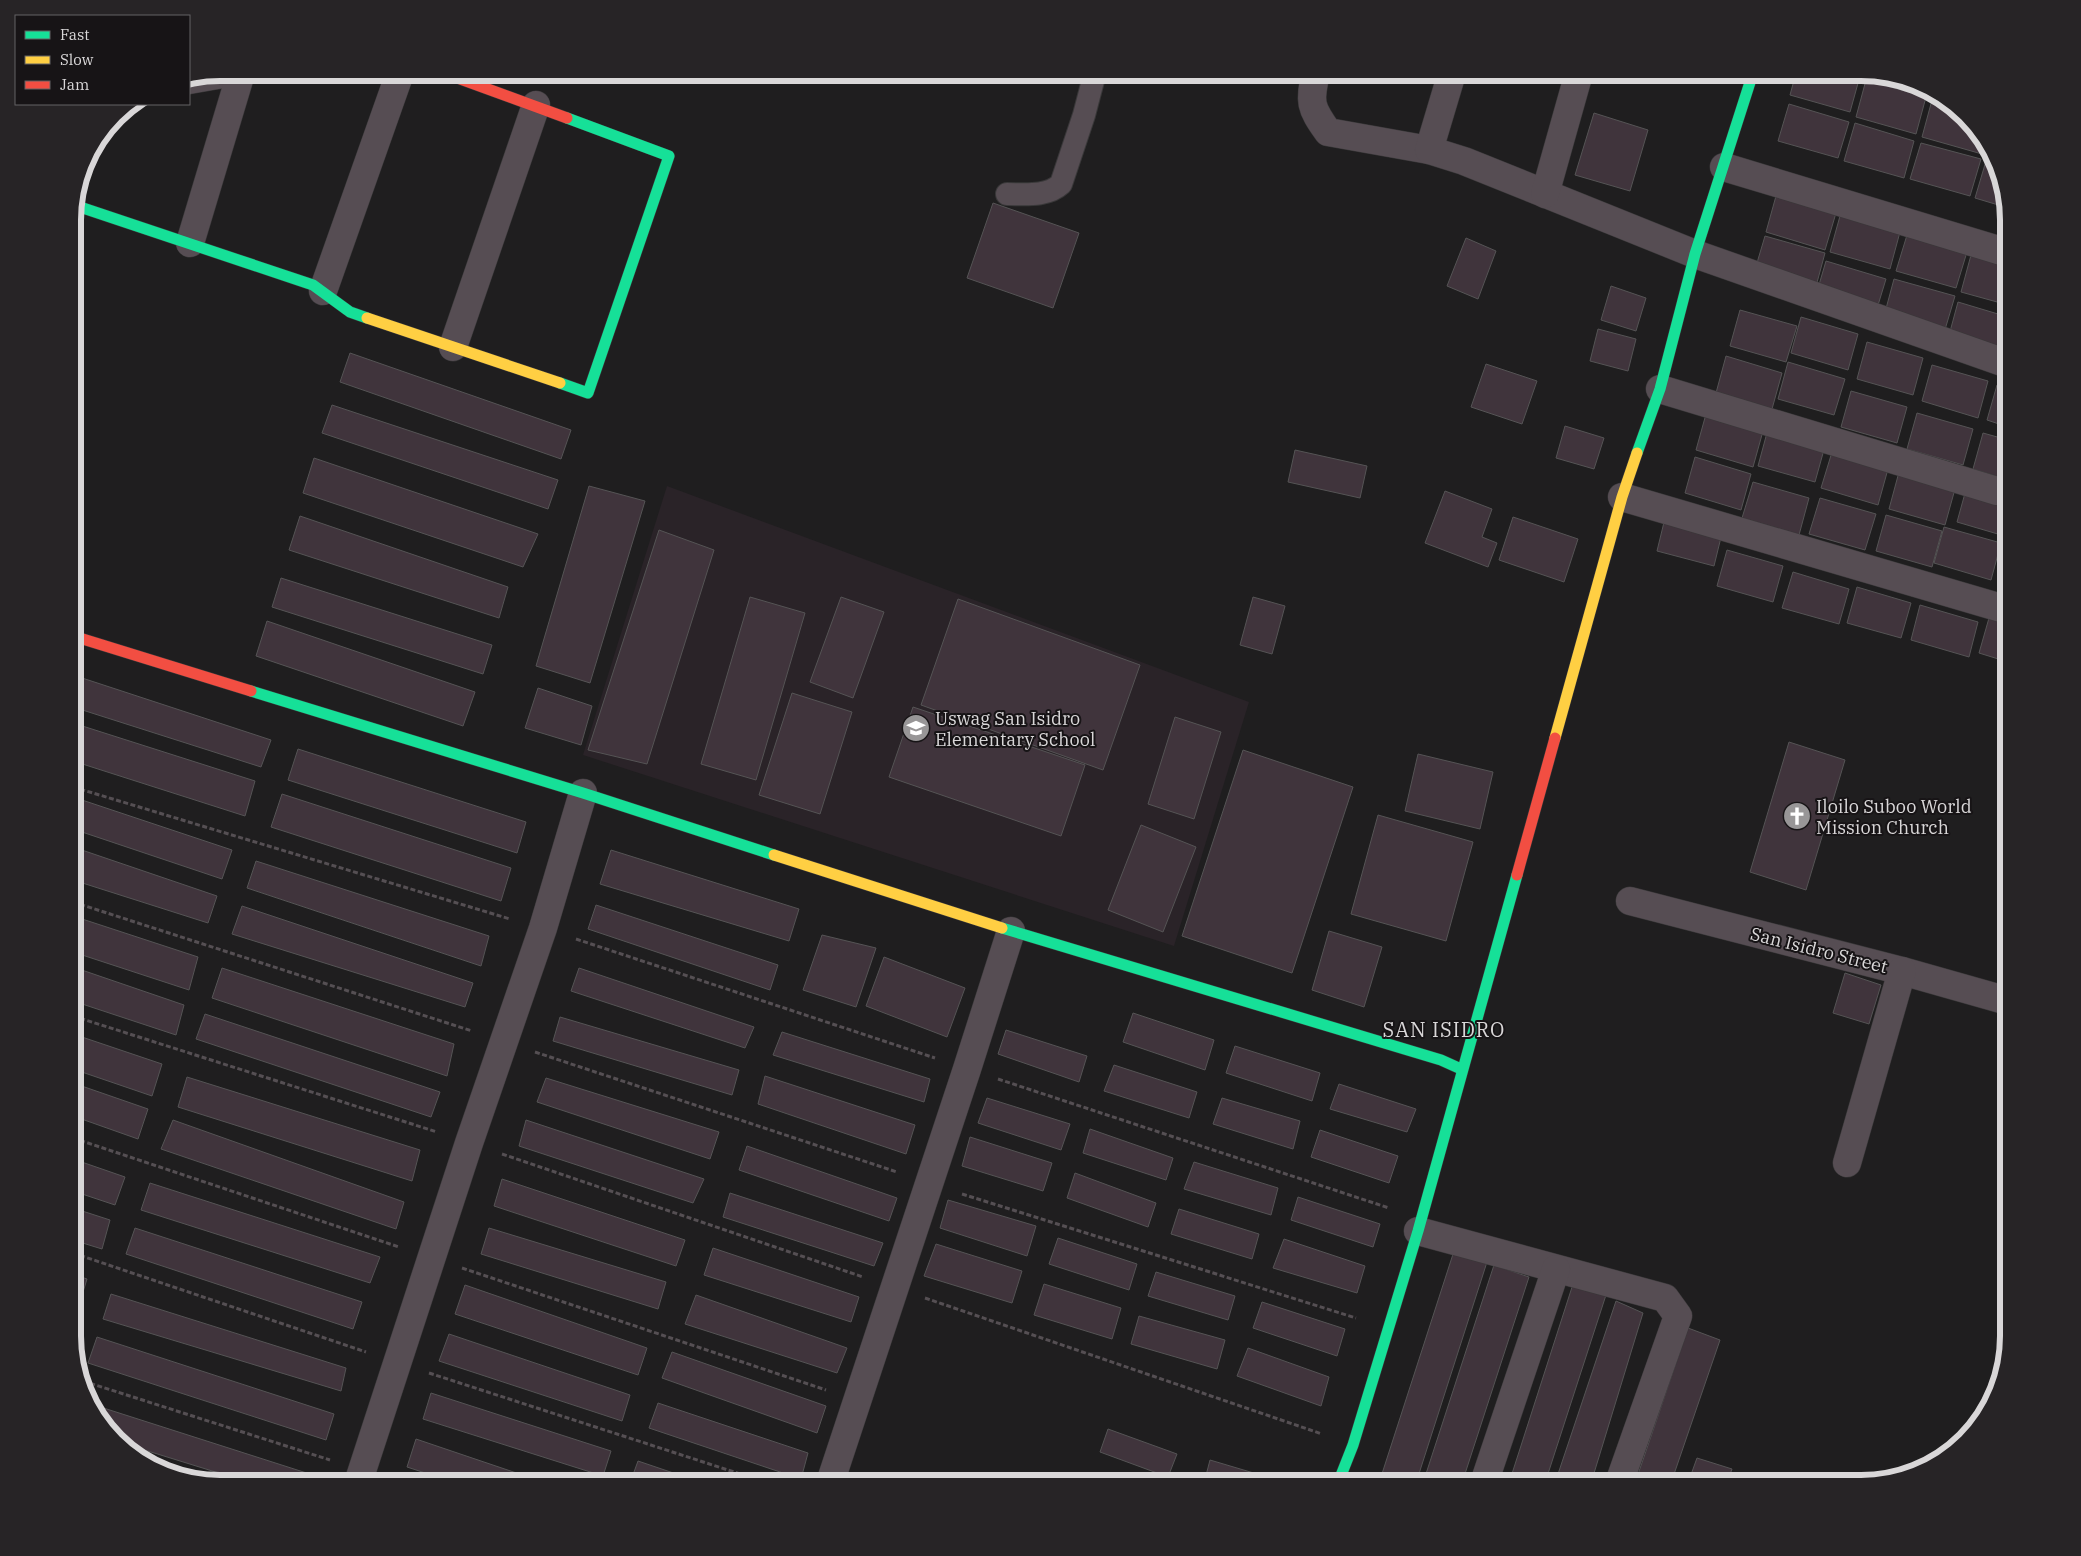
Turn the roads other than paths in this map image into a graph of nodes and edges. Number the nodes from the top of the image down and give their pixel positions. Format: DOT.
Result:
graph roads {
  1 [pos="1093,81"];
  2 [pos="1314,81"];
  3 [pos="1449,81"];
  4 [pos="1576,81"];
  5 [pos="1751,81"];
  6 [pos="239,82"];
  7 [pos="397,82"];
  8 [pos="471,82"];
  9 [pos="536,106"];
  10 [pos="1429,150"];
  11 [pos="1724,167"];
  12 [pos="1006,194"];
  13 [pos="1545,194"];
  14 [pos="82,208"];
  15 [pos="190,244"];
  16 [pos="2000,251"];
  17 [pos="1695,254"];
  18 [pos="323,292"];
  19 [pos="453,347"];
  20 [pos="2000,361"];
  21 [pos="1660,389"];
  22 [pos="1997,491"];
  23 [pos="1622,497"];
  24 [pos="2000,608"];
  25 [pos="82,639"];
  26 [pos="583,793"];
  27 [pos="1630,901"];
  28 [pos="1011,931"];
  29 [pos="1902,971"];
  30 [pos="2000,999"];
  31 [pos="1461,1069"];
  32 [pos="1847,1163"];
  33 [pos="1419,1225"];
  34 [pos="1556,1268"];
  35 [pos="361,1475"];
  36 [pos="833,1475"];
  37 [pos="1341,1475"];
  38 [pos="1487,1475"];
  39 [pos="1622,1475"];
  1 -- 12 [label="lane"];
  2 -- 10 [label="street"];
  3 -- 10 [label="street"];
  4 -- 13 [label="street"];
  5 -- 11 [label="street"];
  6 -- 15 [label="street"];
  7 -- 18 [label="street"];
  8 -- 9 [label="street"];
  9 -- 19 [label="street"];
  9 -- 19 [label="street"];
  10 -- 13 [label="street"];
  11 -- 16 [label="street"];
  11 -- 17 [label="street"];
  13 -- 17 [label="street"];
  14 -- 15 [label="street"];
  15 -- 18 [label="street"];
  17 -- 20 [label="street"];
  17 -- 21 [label="street"];
  18 -- 19 [label="street"];
  21 -- 22 [label="street"];
  21 -- 23 [label="street"];
  23 -- 24 [label="street"];
  23 -- 31 [label="street"];
  25 -- 26 [label="street"];
  26 -- 28 [label="street"];
  26 -- 35 [label="street"];
  27 -- 29 [label="street, San Isidro Street"];
  28 -- 31 [label="street"];
  28 -- 36 [label="street"];
  29 -- 30 [label="street, San Isidro Street"];
  29 -- 32 [label="street"];
  31 -- 33 [label="street"];
  33 -- 34 [label="street"];
  33 -- 37 [label="street"];
  34 -- 38 [label="street"];
  34 -- 39 [label="street"];
}
